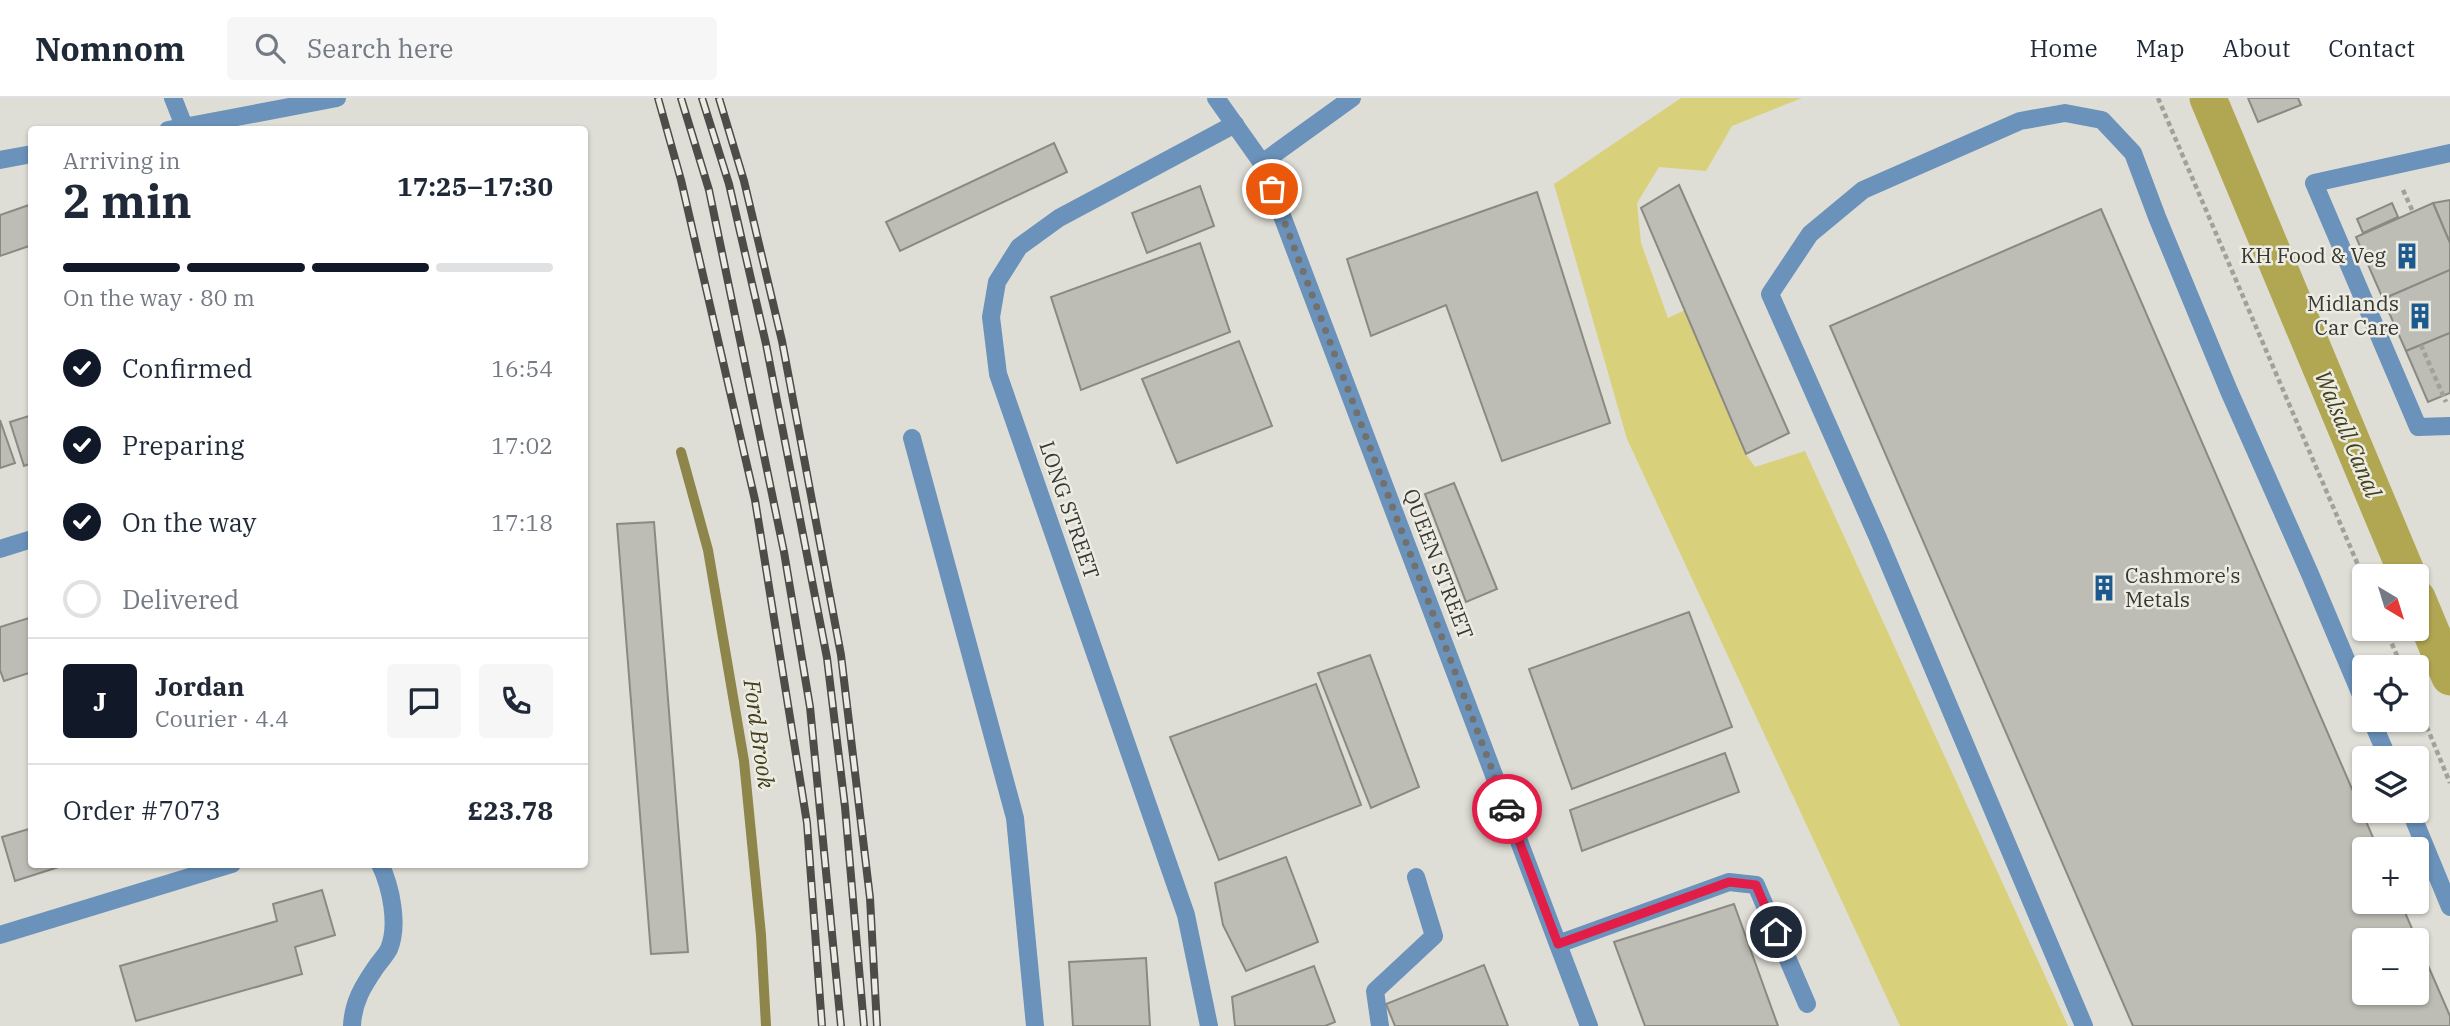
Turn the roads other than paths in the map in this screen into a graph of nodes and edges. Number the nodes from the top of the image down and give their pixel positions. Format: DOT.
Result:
graph roads {
  1 [pos="173,98"];
  2 [pos="337,98"];
  3 [pos="1216,98"];
  4 [pos="1352,98"];
  5 [pos="1235,124"];
  6 [pos="176,126"];
  7 [pos="187,126"];
  8 [pos="2450,153"];
  9 [pos="28,156"];
  10 [pos="0,160"];
  11 [pos="1262,163"];
  12 [pos="2450,426"];
  13 [pos="912,438"];
  14 [pos="28,540"];
  15 [pos="0,550"];
  16 [pos="2352,673"];
  17 [pos="2415,823"];
  18 [pos="219,868"];
  19 [pos="382,868"];
  20 [pos="1416,877"];
  21 [pos="2450,907"];
  22 [pos="0,935"];
  23 [pos="1558,944"];
  24 [pos="1807,1003"];
  25 [pos="352,1026"];
  26 [pos="1035,1026"];
  27 [pos="1209,1026"];
  28 [pos="1380,1026"];
  29 [pos="1589,1026"];
  30 [pos="2084,1026"];
  1 -- 6 [label="street"];
  2 -- 7 [label="street"];
  3 -- 5 [label="street, QUEEN STREET"];
  4 -- 11 [label="street"];
  5 -- 11 [label="street, QUEEN STREET"];
  5 -- 27 [label="street, LONG STREET"];
  8 -- 12 [label="street"];
  9 -- 10 [label="street"];
  11 -- 23 [label="street, QUEEN STREET"];
  13 -- 26 [label="street"];
  14 -- 15 [label="street"];
  16 -- 30 [label="street"];
  17 -- 21 [label="street"];
  18 -- 22 [label="street"];
  19 -- 25 [label="street"];
  20 -- 28 [label="street"];
  23 -- 24 [label="street"];
  23 -- 29 [label="street, QUEEN STREET"];
}
